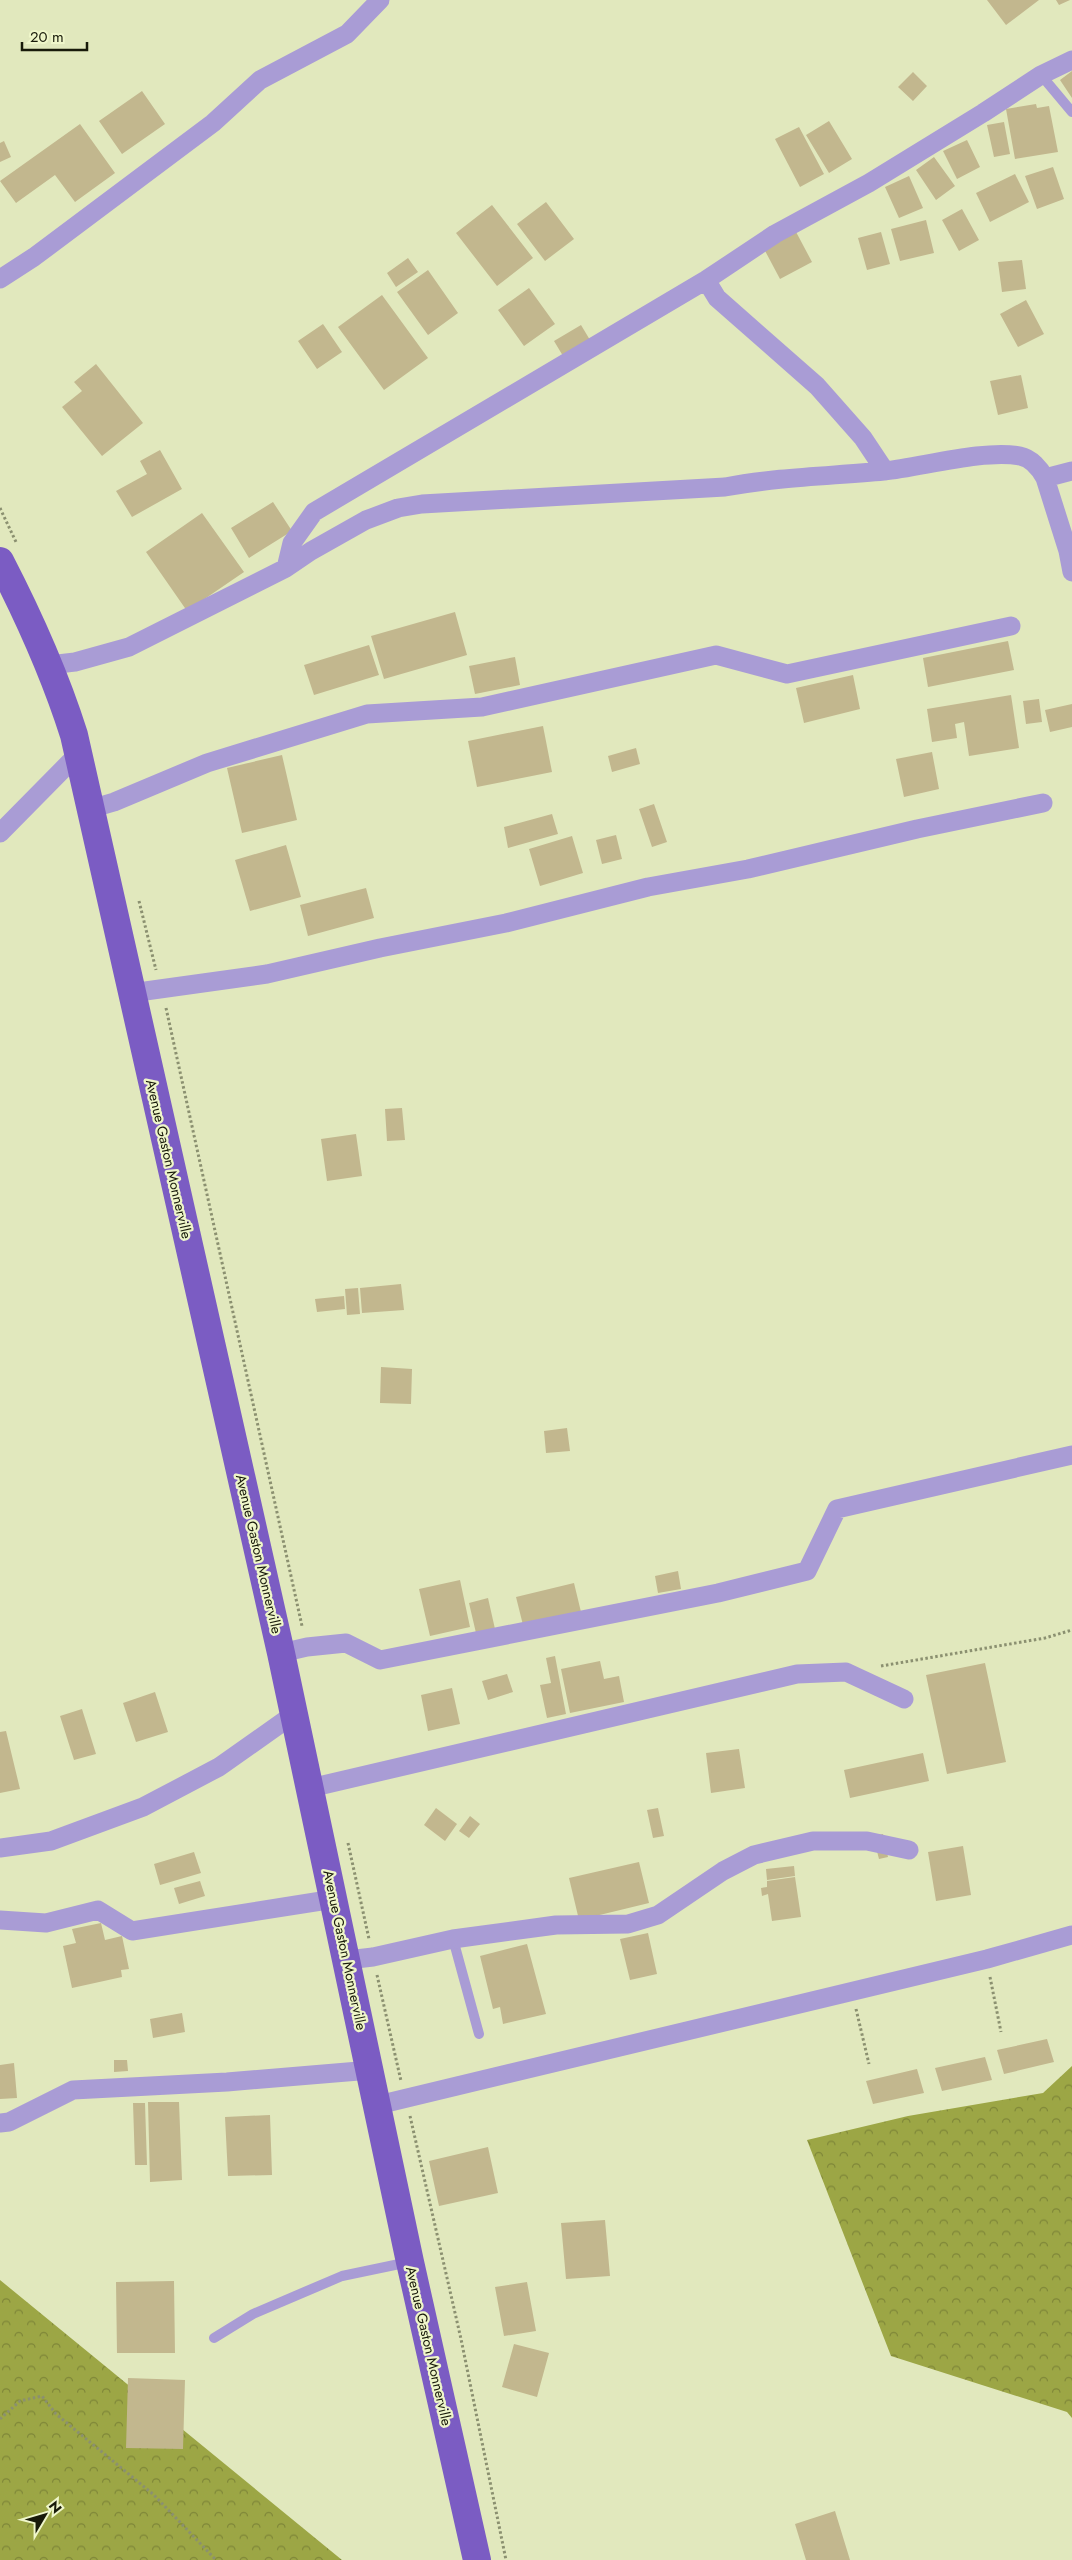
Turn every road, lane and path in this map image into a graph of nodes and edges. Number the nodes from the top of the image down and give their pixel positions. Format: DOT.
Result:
graph roads {
  1 [pos="380,0"];
  2 [pos="1072,60"];
  3 [pos="1041,75"];
  4 [pos="1072,112"];
  5 [pos="0,279"];
  6 [pos="706,280"];
  7 [pos="885,471"];
  8 [pos="1072,471"];
  9 [pos="1045,478"];
  10 [pos="0,561"];
  11 [pos="286,568"];
  12 [pos="1072,572"];
  13 [pos="1011,626"];
  14 [pos="48,665"];
  15 [pos="77,755"];
  16 [pos="1043,803"];
  17 [pos="90,809"];
  18 [pos="0,833"];
  19 [pos="131,993"];
  20 [pos="1072,1455"];
  21 [pos="1072,1630"];
  22 [pos="281,1653"];
  23 [pos="846,1672"];
  24 [pos="904,1699"];
  25 [pos="294,1714"];
  26 [pos="310,1788"];
  27 [pos="0,1848"];
  28 [pos="909,1850"];
  29 [pos="334,1899"];
  30 [pos="0,1920"];
  31 [pos="1072,1935"];
  32 [pos="453,1939"];
  33 [pos="987,1959"];
  34 [pos="347,1960"];
  35 [pos="852,1992"];
  36 [pos="1001,2032"];
  37 [pos="478,2034"];
  38 [pos="869,2064"];
  39 [pos="371,2070"];
  40 [pos="378,2105"];
  41 [pos="0,2123"];
  42 [pos="410,2262"];
  43 [pos="214,2338"];
  44 [pos="0,2419"];
  45 [pos="216,2560"];
  46 [pos="477,2560"];
  1 -- 5 [label="street"];
  2 -- 3 [label="street"];
  3 -- 4 [label="lane"];
  3 -- 6 [label="street"];
  6 -- 7 [label="street"];
  6 -- 11 [label="street"];
  7 -- 9 [label="street"];
  7 -- 11 [label="street"];
  8 -- 9 [label="street"];
  9 -- 12 [label="street"];
  10 -- 14 [label="main road, Avenue Gaston Monnerville"];
  11 -- 14 [label="street"];
  13 -- 17 [label="street"];
  14 -- 15 [label="main road, Avenue Gaston Monnerville"];
  15 -- 17 [label="main road, Avenue Gaston Monnerville"];
  15 -- 18 [label="street"];
  16 -- 19 [label="street"];
  17 -- 19 [label="main road, Avenue Gaston Monnerville"];
  19 -- 22 [label="main road, Avenue Gaston Monnerville"];
  20 -- 22 [label="street"];
  21 -- 23 [label="path"];
  22 -- 25 [label="main road, Avenue Gaston Monnerville"];
  23 -- 24 [label="street"];
  23 -- 26 [label="street"];
  25 -- 26 [label="main road, Avenue Gaston Monnerville"];
  25 -- 27 [label="street"];
  26 -- 29 [label="main road, Avenue Gaston Monnerville"];
  28 -- 32 [label="street"];
  29 -- 30 [label="street"];
  29 -- 34 [label="main road, Avenue Gaston Monnerville"];
  31 -- 33 [label="street"];
  32 -- 34 [label="street"];
  32 -- 37 [label="lane"];
  33 -- 35 [label="street"];
  33 -- 36 [label="path"];
  34 -- 39 [label="main road, Avenue Gaston Monnerville"];
  35 -- 38 [label="path"];
  35 -- 40 [label="street"];
  39 -- 40 [label="main road, Avenue Gaston Monnerville"];
  39 -- 41 [label="street"];
  40 -- 42 [label="main road, Avenue Gaston Monnerville"];
  42 -- 43 [label="lane"];
  42 -- 46 [label="main road, Avenue Gaston Monnerville"];
  44 -- 45 [label="path"];
}
